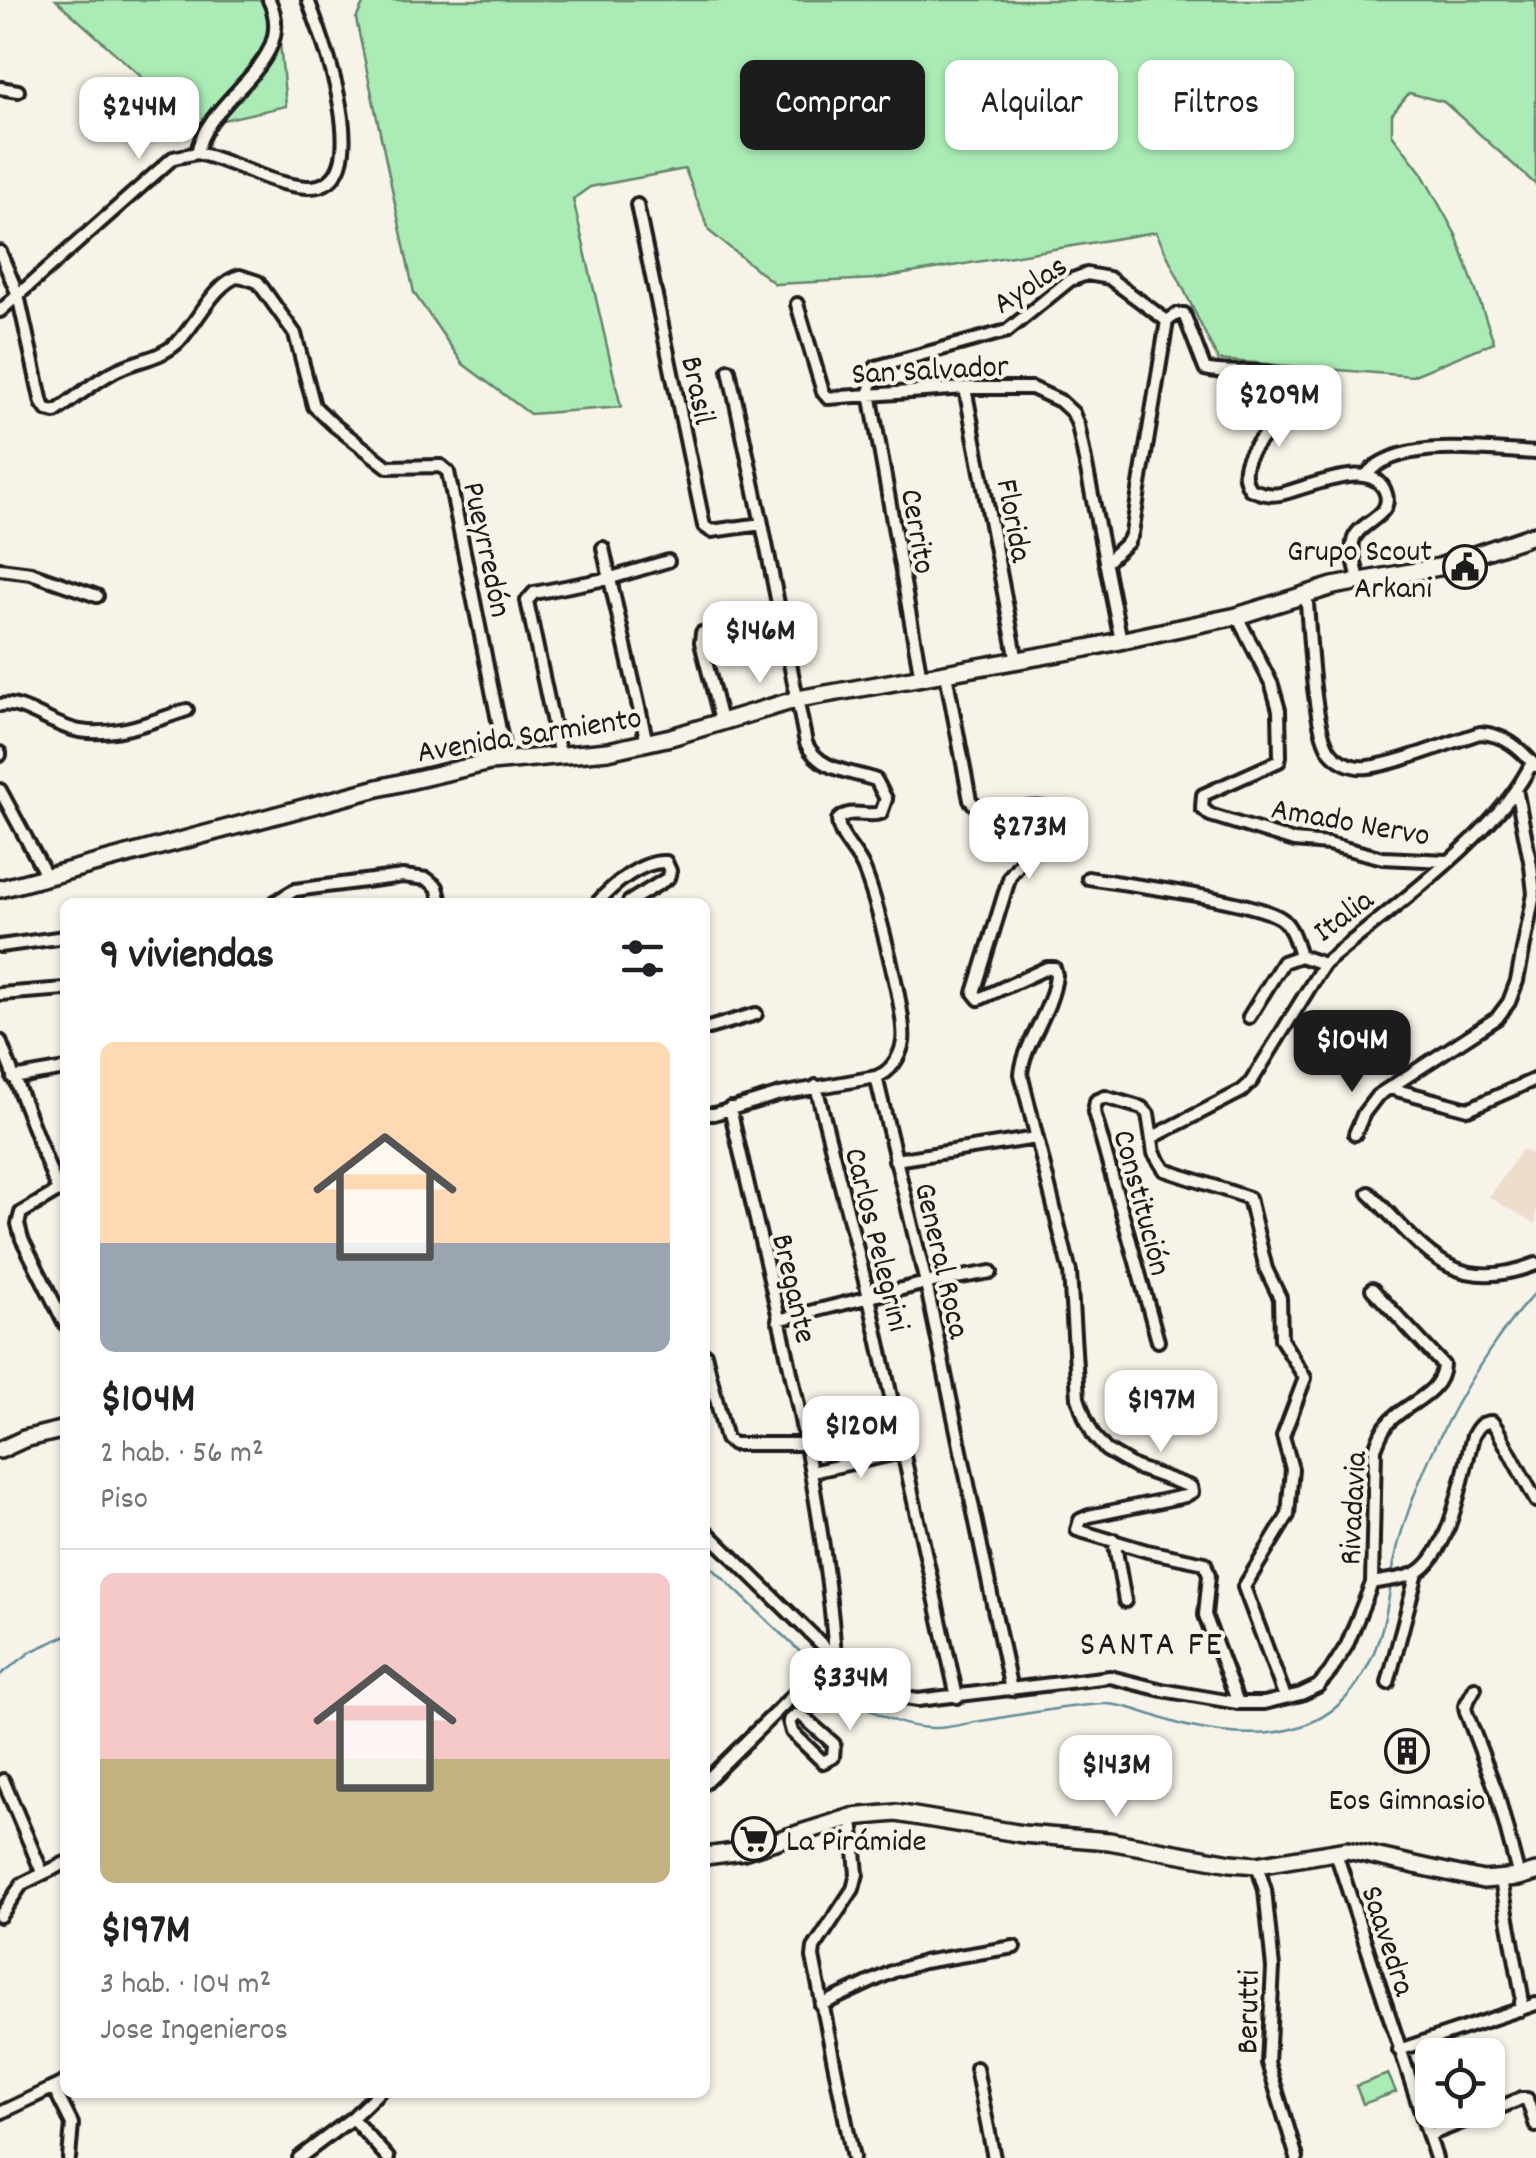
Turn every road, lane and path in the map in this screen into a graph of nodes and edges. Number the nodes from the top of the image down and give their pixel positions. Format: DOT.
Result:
graph roads {
  1 [pos="269,0"];
  2 [pos="308,0"];
  3 [pos="0,88"];
  4 [pos="18,91"];
  5 [pos="197,153"];
  6 [pos="637,205"];
  7 [pos="0,252"];
  8 [pos="18,295"];
  9 [pos="797,304"];
  10 [pos="0,311"];
  11 [pos="1167,321"];
  12 [pos="729,370"];
  13 [pos="965,388"];
  14 [pos="870,394"];
  15 [pos="1536,453"];
  16 [pos="1366,475"];
  17 [pos="762,524"];
  18 [pos="1536,534"];
  19 [pos="603,548"];
  20 [pos="668,562"];
  21 [pos="1105,562"];
  22 [pos="0,569"];
  23 [pos="611,578"];
  24 [pos="1360,580"];
  25 [pos="1306,593"];
  26 [pos="98,596"];
  27 [pos="780,612"];
  28 [pos="1237,616"];
  29 [pos="1121,641"];
  30 [pos="1017,661"];
  31 [pos="946,674"];
  32 [pos="921,678"];
  33 [pos="798,699"];
  34 [pos="0,705"];
  35 [pos="187,710"];
  36 [pos="721,721"];
  37 [pos="647,742"];
  38 [pos="560,756"];
  39 [pos="506,760"];
  40 [pos="1534,764"];
  41 [pos="1516,789"];
  42 [pos="0,790"];
  43 [pos="1448,862"];
  44 [pos="47,877"];
  45 [pos="1088,878"];
  46 [pos="0,889"];
  47 [pos="282,898"];
  48 [pos="440,898"];
  49 [pos="602,898"];
  50 [pos="636,898"];
  51 [pos="60,938"];
  52 [pos="0,946"];
  53 [pos="1300,956"];
  54 [pos="1324,964"];
  55 [pos="60,989"];
  56 [pos="0,994"];
  57 [pos="756,1014"];
  58 [pos="1250,1017"];
  59 [pos="710,1029"];
  60 [pos="0,1042"];
  61 [pos="60,1070"];
  62 [pos="12,1078"];
  63 [pos="876,1078"];
  64 [pos="1536,1079"];
  65 [pos="816,1086"];
  66 [pos="1389,1088"];
  67 [pos="730,1108"];
  68 [pos="710,1113"];
  69 [pos="1356,1134"];
  70 [pos="1153,1137"];
  71 [pos="1036,1138"];
  72 [pos="896,1160"];
  73 [pos="60,1187"];
  74 [pos="60,1193"];
  75 [pos="1369,1193"];
  76 [pos="1536,1264"];
  77 [pos="991,1272"];
  78 [pos="926,1283"];
  79 [pos="1372,1289"];
  80 [pos="869,1297"];
  81 [pos="60,1314"];
  82 [pos="778,1320"];
  83 [pos="1158,1340"];
  84 [pos="710,1374"];
  85 [pos="60,1431"];
  86 [pos="806,1444"];
  87 [pos="0,1450"];
  88 [pos="902,1452"];
  89 [pos="811,1472"];
  90 [pos="1536,1501"];
  91 [pos="710,1535"];
  92 [pos="1114,1540"];
  93 [pos="1412,1574"];
  94 [pos="1372,1583"];
  95 [pos="1125,1602"];
  96 [pos="832,1657"];
  97 [pos="1388,1683"];
  98 [pos="1476,1688"];
  99 [pos="1010,1690"];
  100 [pos="958,1697"];
  101 [pos="1285,1698"];
  102 [pos="1238,1702"];
  103 [pos="782,1707"];
  104 [pos="792,1717"];
  105 [pos="710,1777"];
  106 [pos="3,1780"];
  107 [pos="852,1817"];
  108 [pos="1335,1850"];
  109 [pos="710,1855"];
  110 [pos="60,1865"];
  111 [pos="1256,1865"];
  112 [pos="42,1872"];
  113 [pos="1536,1872"];
  114 [pos="1519,1878"];
  115 [pos="1500,1880"];
  116 [pos="0,1916"];
  117 [pos="1014,1946"];
  118 [pos="1536,2004"];
  119 [pos="822,2005"];
  120 [pos="1520,2010"];
  121 [pos="1399,2050"];
  122 [pos="976,2068"];
  123 [pos="60,2085"];
  124 [pos="64,2098"];
  125 [pos="373,2098"];
  126 [pos="0,2113"];
  127 [pos="352,2118"];
  128 [pos="1536,2126"];
  129 [pos="1429,2135"];
  130 [pos="69,2158"];
  131 [pos="298,2158"];
  132 [pos="388,2158"];
  133 [pos="852,2158"];
  134 [pos="994,2158"];
  135 [pos="1297,2158"];
  136 [pos="1436,2158"];
  1 -- 5 [label="street"];
  2 -- 5 [label="street"];
  3 -- 4 [label="street"];
  5 -- 8 [label="street"];
  6 -- 17 [label="street, Brasil"];
  7 -- 8 [label="street, Pueyrredón"];
  8 -- 10 [label="street"];
  8 -- 39 [label="street, Pueyrredón"];
  9 -- 14 [label="street, San Salvador"];
  11 -- 14 [label="street, Ayolas"];
  11 -- 16 [label="street"];
  11 -- 21 [label="street"];
  12 -- 17 [label="street, Brasil"];
  13 -- 14 [label="street, San Salvador"];
  13 -- 21 [label="street, San Salvador"];
  13 -- 30 [label="street, Florida"];
  14 -- 32 [label="street, Cerrito"];
  15 -- 16 [label="street"];
  16 -- 24 [label="street"];
  17 -- 27 [label="street, Brasil"];
  18 -- 24 [label="street, Avenida Sarmiento"];
  19 -- 23 [label="street"];
  20 -- 23 [label="street"];
  21 -- 29 [label="street, San Salvador"];
  22 -- 26 [label="street"];
  23 -- 37 [label="street"];
  23 -- 38 [label="street"];
  24 -- 25 [label="street, Avenida Sarmiento"];
  25 -- 28 [label="street, Avenida Sarmiento"];
  25 -- 40 [label="street"];
  27 -- 33 [label="street, Brasil"];
  27 -- 36 [label="street"];
  28 -- 29 [label="street, Avenida Sarmiento"];
  28 -- 43 [label="street, Amado Nervo"];
  29 -- 30 [label="street, Avenida Sarmiento"];
  30 -- 31 [label="street, Avenida Sarmiento"];
  31 -- 32 [label="street, Avenida Sarmiento"];
  31 -- 71 [label="street"];
  32 -- 33 [label="street, Avenida Sarmiento"];
  33 -- 36 [label="street, Avenida Sarmiento"];
  33 -- 63 [label="street, Brasil"];
  34 -- 35 [label="street"];
  36 -- 37 [label="street, Avenida Sarmiento"];
  37 -- 38 [label="street, Avenida Sarmiento"];
  38 -- 39 [label="street, Avenida Sarmiento"];
  39 -- 44 [label="street, Avenida Sarmiento"];
  40 -- 41 [label="street, Italia"];
  41 -- 43 [label="street, Italia"];
  41 -- 66 [label="street"];
  42 -- 44 [label="street"];
  43 -- 54 [label="street, Italia"];
  44 -- 46 [label="street, Avenida Sarmiento"];
  45 -- 53 [label="street, Italia"];
  47 -- 48 [label="street"];
  49 -- 50 [label="street"];
  51 -- 52 [label="street"];
  53 -- 54 [label="street, Italia"];
  53 -- 58 [label="street"];
  54 -- 70 [label="street"];
  55 -- 56 [label="street"];
  57 -- 59 [label="street"];
  60 -- 62 [label="street"];
  61 -- 62 [label="street"];
  62 -- 73 [label="street"];
  63 -- 65 [label="street"];
  63 -- 72 [label="street, General Roca"];
  64 -- 66 [label="street"];
  65 -- 67 [label="street"];
  65 -- 80 [label="street, Carlos Pelegrini"];
  66 -- 69 [label="street"];
  67 -- 68 [label="street"];
  67 -- 82 [label="street, Bregante"];
  70 -- 83 [label="street, Constitución"];
  70 -- 101 [label="street, Constitución"];
  71 -- 72 [label="street"];
  71 -- 92 [label="street"];
  72 -- 78 [label="street, General Roca"];
  74 -- 81 [label="street"];
  75 -- 76 [label="street"];
  77 -- 78 [label="street"];
  78 -- 80 [label="street"];
  78 -- 99 [label="street, General Roca"];
  79 -- 94 [label="street, Rivadavia"];
  80 -- 82 [label="street"];
  80 -- 88 [label="street, Carlos Pelegrini"];
  82 -- 86 [label="street, Bregante"];
  84 -- 86 [label="street"];
  85 -- 87 [label="street"];
  86 -- 89 [label="street, Bregante"];
  88 -- 89 [label="street"];
  88 -- 100 [label="street, Carlos Pelegrini"];
  89 -- 96 [label="street, Bregante"];
  90 -- 93 [label="street"];
  91 -- 96 [label="street, Rivadavia"];
  92 -- 95 [label="street"];
  92 -- 102 [label="street"];
  93 -- 94 [label="street"];
  93 -- 97 [label="street"];
  94 -- 101 [label="street, Rivadavia"];
  96 -- 100 [label="street, Rivadavia"];
  96 -- 103 [label="street"];
  98 -- 114 [label="street"];
  99 -- 100 [label="street, Rivadavia"];
  99 -- 102 [label="street, Rivadavia"];
  101 -- 102 [label="street, Rivadavia"];
  103 -- 104 [label="street"];
  103 -- 105 [label="street"];
  104 -- 104 [label="street"];
  106 -- 112 [label="street"];
  107 -- 109 [label="street"];
  107 -- 111 [label="street"];
  107 -- 119 [label="street"];
  108 -- 111 [label="street"];
  108 -- 115 [label="street"];
  108 -- 121 [label="street, Saavedra"];
  110 -- 112 [label="street"];
  111 -- 135 [label="street, Berutti"];
  112 -- 116 [label="street"];
  113 -- 114 [label="street"];
  114 -- 115 [label="street"];
  115 -- 120 [label="street"];
  117 -- 119 [label="street"];
  118 -- 120 [label="street"];
  119 -- 133 [label="street"];
  120 -- 121 [label="street"];
  121 -- 129 [label="street, Saavedra"];
  122 -- 134 [label="street"];
  123 -- 126 [label="street"];
  124 -- 130 [label="street"];
  125 -- 127 [label="street"];
  127 -- 131 [label="street"];
  127 -- 132 [label="street"];
  128 -- 129 [label="street"];
  129 -- 136 [label="street, Saavedra"];
}
